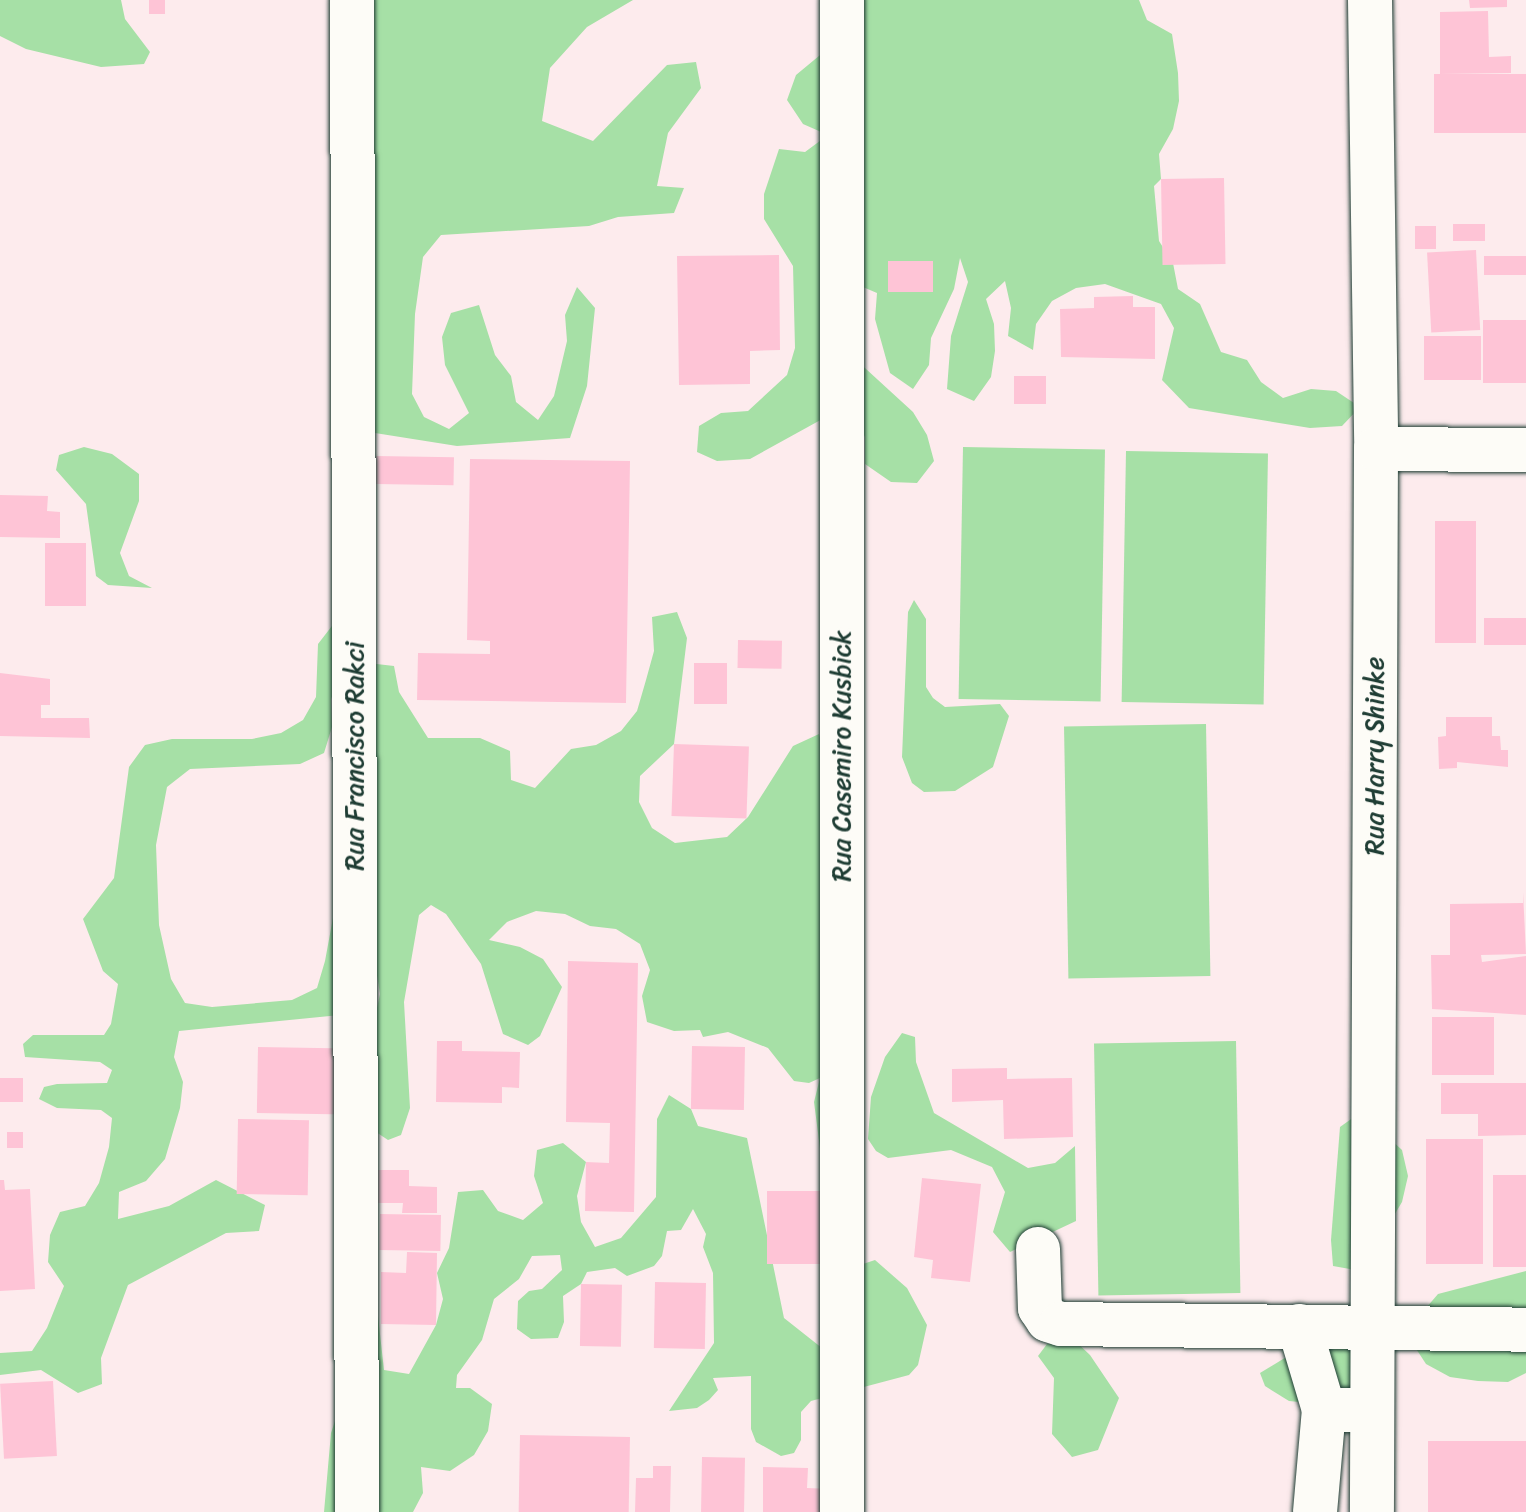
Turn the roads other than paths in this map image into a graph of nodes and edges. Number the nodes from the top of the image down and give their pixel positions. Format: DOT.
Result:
graph roads {
  1 [pos="352,0"];
  2 [pos="842,0"];
  3 [pos="1370,0"];
  4 [pos="1376,449"];
  5 [pos="1526,450"];
  6 [pos="1038,1249"];
  7 [pos="1299,1326"];
  8 [pos="1372,1327"];
  9 [pos="1526,1330"];
  10 [pos="1324,1410"];
  11 [pos="1372,1410"];
  12 [pos="357,1512"];
  13 [pos="842,1512"];
  14 [pos="1315,1512"];
  15 [pos="1372,1512"];
  1 -- 12 [label="street, Rua Francisco Rakci"];
  2 -- 13 [label="street, Rua Casemiro Kusbick"];
  3 -- 4 [label="street, Rua Harry Shinke"];
  4 -- 5 [label="street"];
  4 -- 8 [label="street, Rua Harry Shinke"];
  6 -- 7 [label="street"];
  7 -- 8 [label="street"];
  7 -- 10 [label="street"];
  8 -- 9 [label="street"];
  8 -- 11 [label="street, Rua Harry Shinke"];
  10 -- 11 [label="street"];
  10 -- 14 [label="street"];
  11 -- 15 [label="street, Rua Harry Shinke"];
}
